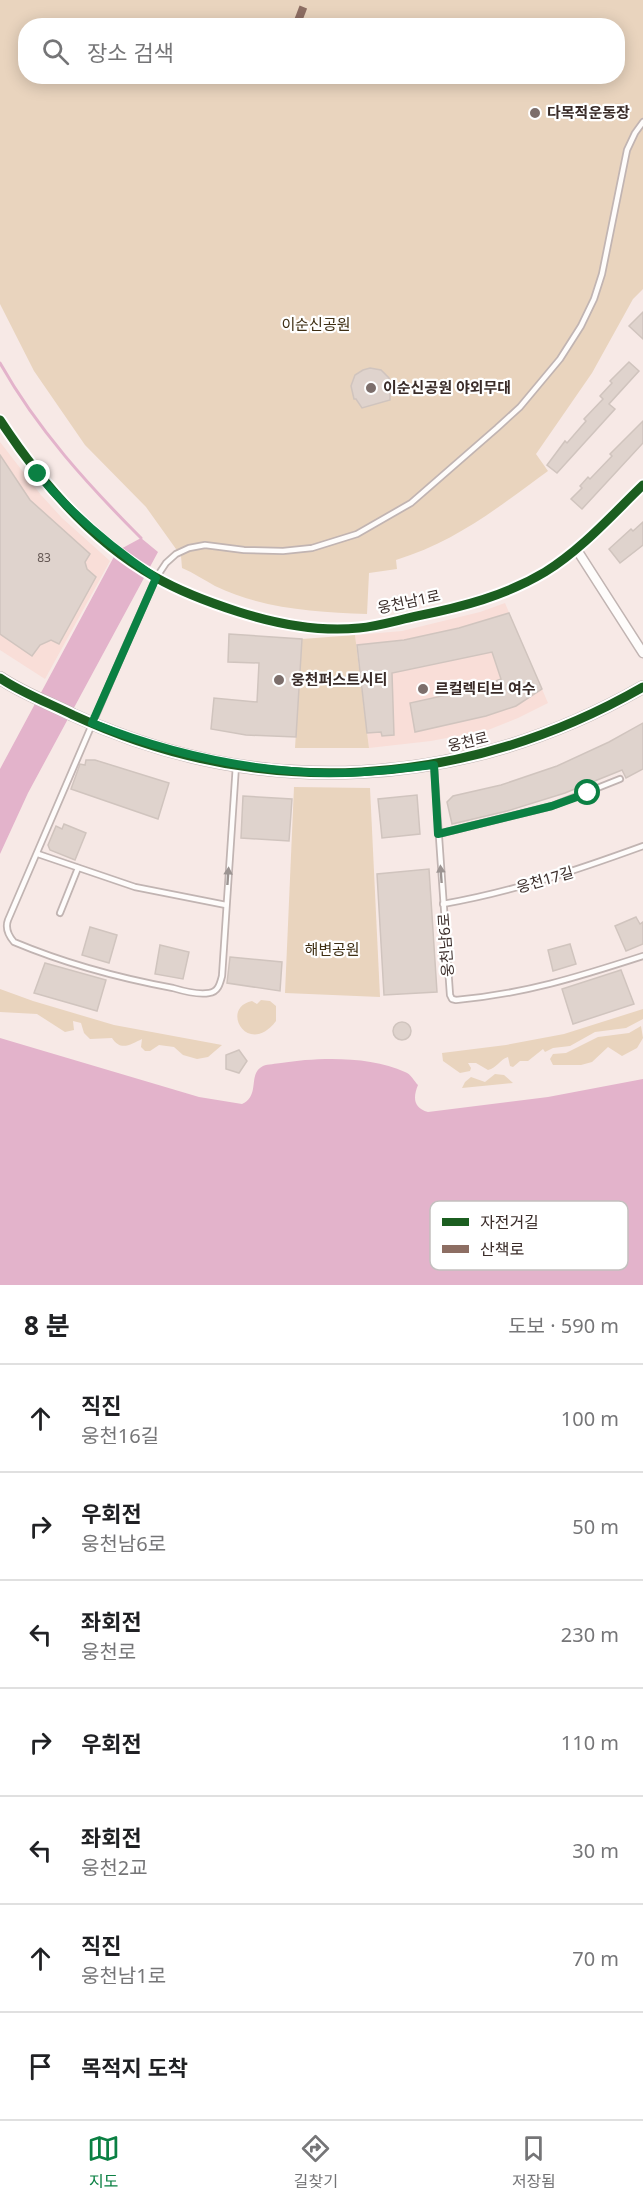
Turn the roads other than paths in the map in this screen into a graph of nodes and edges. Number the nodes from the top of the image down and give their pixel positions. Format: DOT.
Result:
graph roads {
  1 [pos="643,122"];
  2 [pos="0,420"];
  3 [pos="643,485"];
  4 [pos="577,550"];
  5 [pos="153,576"];
  6 [pos="643,653"];
  7 [pos="0,678"];
  8 [pos="643,687"];
  9 [pos="92,723"];
  10 [pos="236,765"];
  11 [pos="434,765"];
  12 [pos="620,779"];
  13 [pos="438,834"];
  14 [pos="643,846"];
  15 [pos="38,854"];
  16 [pos="78,868"];
  17 [pos="443,904"];
  18 [pos="226,905"];
  19 [pos="60,913"];
  20 [pos="643,956"];
  1 -- 5 [label="lane"];
  2 -- 5 [label="street, 웅천남1로"];
  3 -- 4 [label="street, 웅천남1로"];
  4 -- 5 [label="street, 웅천남1로"];
  4 -- 6 [label="street"];
  5 -- 9 [label="lane"];
  7 -- 9 [label="street, 웅천로"];
  8 -- 11 [label="street, 웅천로"];
  9 -- 10 [label="street, 웅천로"];
  9 -- 15 [label="lane"];
  10 -- 11 [label="street, 웅천로"];
  18 -- 10 [label="lane, one-way"];
  11 -- 13 [label="lane, 웅천남6로"];
  12 -- 13 [label="lane"];
  17 -- 13 [label="lane, 웅천남6로, one-way"];
  14 -- 17 [label="lane, 웅천17길"];
  15 -- 16 [label="lane"];
  15 -- 18 [label="lane"];
  16 -- 18 [label="lane"];
  16 -- 19 [label="lane"];
  17 -- 20 [label="lane, 웅천남6로"];
}
